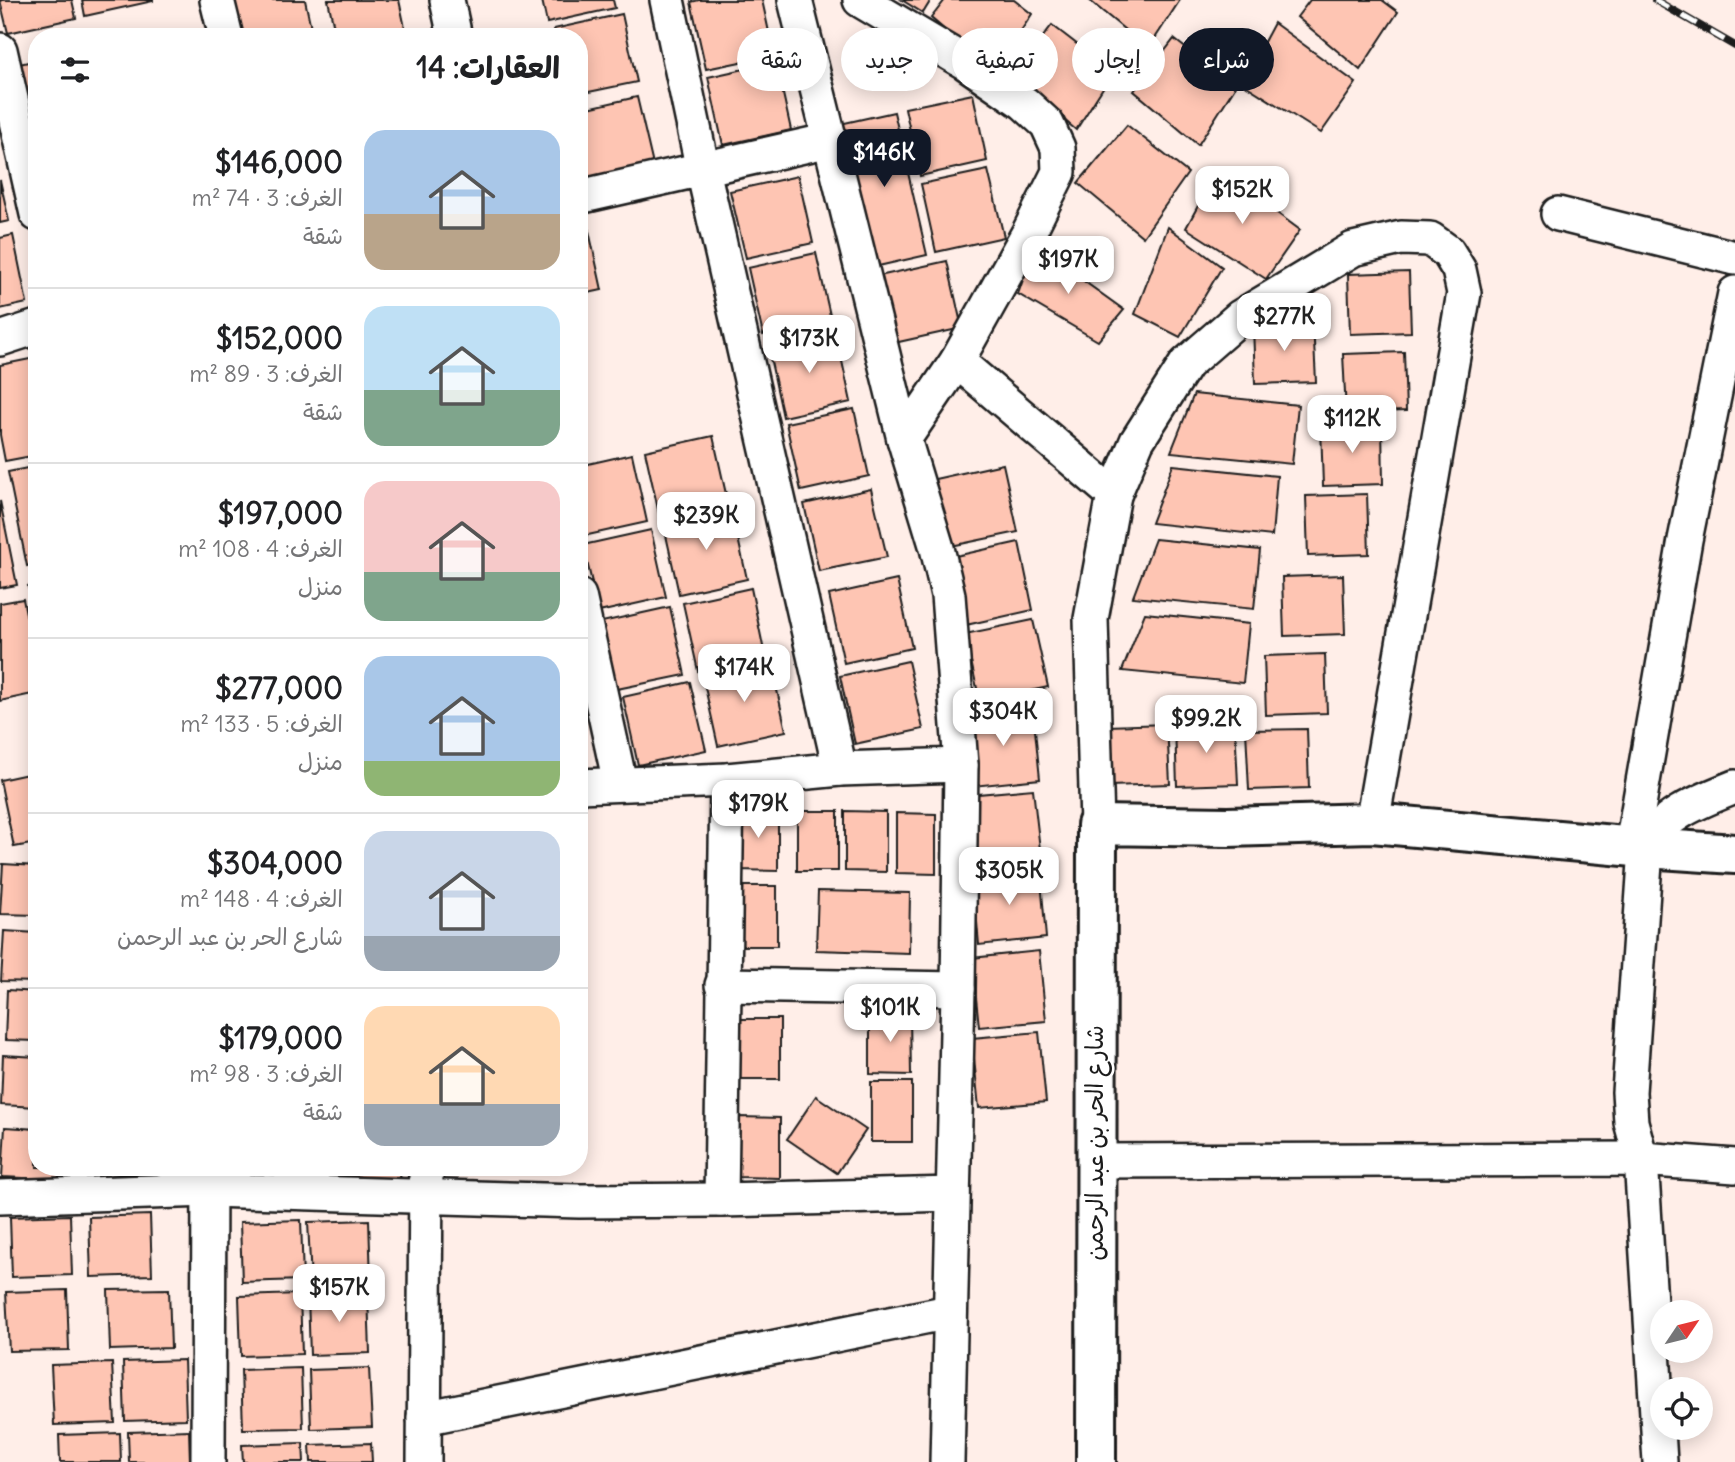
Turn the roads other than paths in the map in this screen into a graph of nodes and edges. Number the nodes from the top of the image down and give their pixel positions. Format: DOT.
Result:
graph roads {
  1 [pos="217,0"];
  2 [pos="447,0"];
  3 [pos="667,0"];
  4 [pos="795,0"];
  5 [pos="860,0"];
  6 [pos="224,28"];
  7 [pos="453,28"];
  8 [pos="0,50"];
  9 [pos="830,140"];
  10 [pos="703,170"];
  11 [pos="28,174"];
  12 [pos="588,195"];
  13 [pos="1558,214"];
  14 [pos="1735,258"];
  15 [pos="1735,293"];
  16 [pos="28,330"];
  17 [pos="0,339"];
  18 [pos="957,361"];
  19 [pos="904,439"];
  20 [pos="1114,495"];
  21 [pos="588,637"];
  22 [pos="961,765"];
  23 [pos="840,769"];
  24 [pos="727,780"];
  25 [pos="620,783"];
  26 [pos="588,785"];
  27 [pos="1735,787"];
  28 [pos="1372,823"];
  29 [pos="1097,825"];
  30 [pos="1639,847"];
  31 [pos="1735,853"];
  32 [pos="722,985"];
  33 [pos="958,989"];
  34 [pos="1641,1159"];
  35 [pos="1095,1161"];
  36 [pos="1735,1167"];
  37 [pos="209,1179"];
  38 [pos="426,1181"];
  39 [pos="953,1194"];
  40 [pos="0,1197"];
  41 [pos="721,1200"];
  42 [pos="949,1312"];
  43 [pos="424,1418"];
  44 [pos="208,1462"];
  45 [pos="424,1462"];
  46 [pos="947,1462"];
  47 [pos="1096,1462"];
  48 [pos="1660,1462"];
  1 -- 6 [label="street"];
  2 -- 7 [label="street"];
  3 -- 10 [label="street"];
  4 -- 9 [label="street"];
  5 -- 18 [label="street"];
  8 -- 11 [label="street"];
  9 -- 10 [label="street"];
  9 -- 19 [label="street"];
  10 -- 12 [label="street"];
  10 -- 23 [label="street"];
  13 -- 14 [label="street"];
  15 -- 30 [label="street"];
  16 -- 17 [label="street"];
  18 -- 19 [label="street"];
  18 -- 20 [label="street"];
  19 -- 22 [label="street"];
  20 -- 28 [label="street"];
  20 -- 29 [label="street"];
  21 -- 25 [label="street"];
  22 -- 23 [label="street"];
  22 -- 33 [label="street"];
  23 -- 24 [label="street"];
  24 -- 25 [label="street"];
  24 -- 32 [label="street"];
  25 -- 26 [label="street"];
  27 -- 30 [label="street"];
  28 -- 29 [label="street"];
  28 -- 30 [label="street"];
  29 -- 35 [label="street, شارع الحر بن عبد الرحمن"];
  30 -- 31 [label="street"];
  30 -- 34 [label="street"];
  32 -- 33 [label="street"];
  32 -- 41 [label="street"];
  33 -- 39 [label="street"];
  34 -- 35 [label="street"];
  34 -- 36 [label="street"];
  34 -- 48 [label="street"];
  35 -- 47 [label="street, شارع الحر بن عبد الرحمن"];
  37 -- 38 [label="street"];
  37 -- 40 [label="street"];
  37 -- 44 [label="street"];
  38 -- 41 [label="street"];
  38 -- 43 [label="street"];
  39 -- 41 [label="street"];
  39 -- 42 [label="street"];
  42 -- 43 [label="street"];
  42 -- 46 [label="street"];
  43 -- 45 [label="street"];
}
